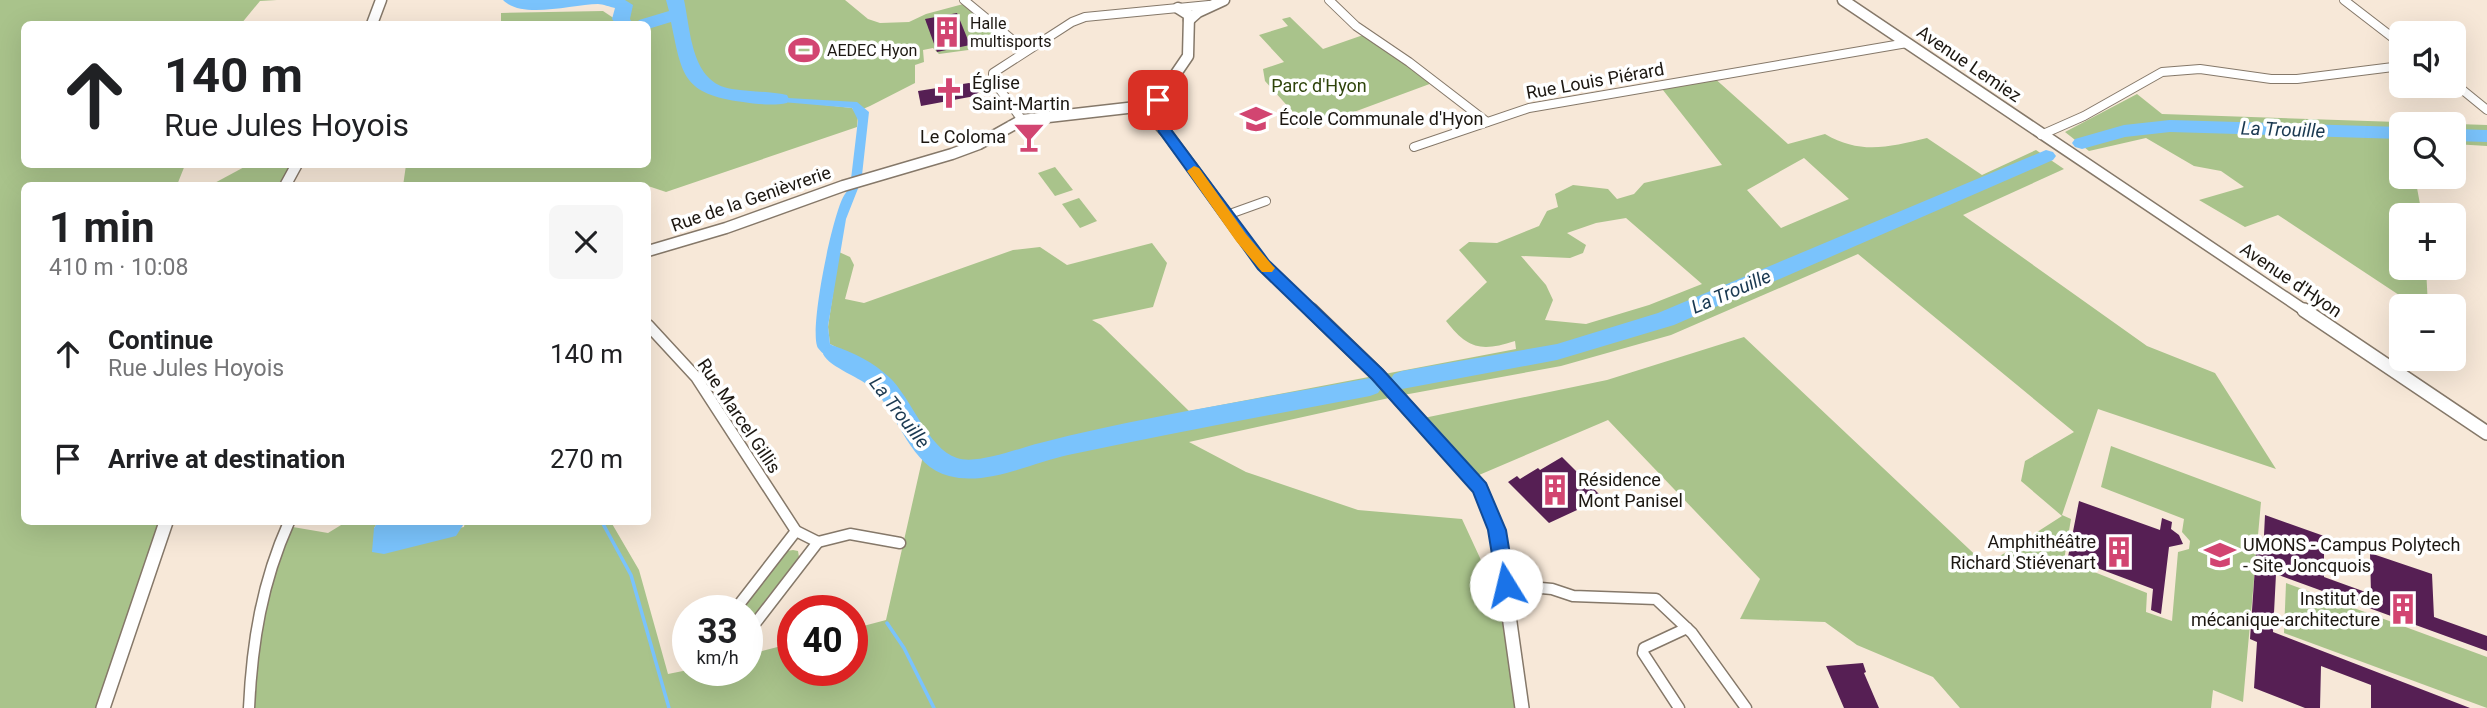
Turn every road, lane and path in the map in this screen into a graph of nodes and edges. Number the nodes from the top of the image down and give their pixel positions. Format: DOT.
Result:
graph roads {
  1 [pos="381,0"];
  2 [pos="964,0"];
  3 [pos="1224,0"];
  4 [pos="1329,0"];
  5 [pos="1843,0"];
  6 [pos="2344,0"];
  7 [pos="1213,5"];
  8 [pos="1178,8"];
  9 [pos="1189,18"];
  10 [pos="373,21"];
  11 [pos="2389,35"];
  12 [pos="1907,43"];
  13 [pos="1026,51"];
  14 [pos="2389,68"];
  15 [pos="2466,93"];
  16 [pos="1158,100"];
  17 [pos="1136,107"];
  18 [pos="2487,110"];
  19 [pos="1022,120"];
  20 [pos="1487,122"];
  21 [pos="1166,132"];
  22 [pos="2041,135"];
  23 [pos="1414,147"];
  24 [pos="2075,158"];
  25 [pos="1266,201"];
  26 [pos="1227,215"];
  27 [pos="651,250"];
  28 [pos="651,327"];
  29 [pos="2487,433"];
  30 [pos="165,525"];
  31 [pos="288,525"];
  32 [pos="796,531"];
  33 [pos="818,542"];
  34 [pos="900,543"];
  35 [pos="1506,585"];
  36 [pos="746,595"];
  37 [pos="763,613"];
  38 [pos="1687,628"];
  39 [pos="103,708"];
  40 [pos="249,708"];
  41 [pos="1522,708"];
  42 [pos="1679,708"];
  43 [pos="1746,708"];
  1 -- 10 [label="street"];
  2 -- 13 [label="street"];
  3 -- 7 [label="street"];
  4 -- 20 [label="street"];
  5 -- 12 [label="street, Avenue Lemiez"];
  6 -- 11 [label="street"];
  7 -- 8 [label="street"];
  7 -- 9 [label="street"];
  8 -- 9 [label="street"];
  8 -- 13 [label="street"];
  9 -- 16 [label="street"];
  12 -- 20 [label="street, Rue Louis Piérard"];
  12 -- 22 [label="street, Avenue Lemiez"];
  13 -- 19 [label="street"];
  14 -- 22 [label="street"];
  15 -- 18 [label="street"];
  16 -- 17 [label="street"];
  16 -- 21 [label="street"];
  17 -- 19 [label="street"];
  17 -- 21 [label="street"];
  19 -- 27 [label="street, Rue de la Genièvrerie"];
  20 -- 23 [label="street, Rue Louis Piérard"];
  21 -- 26 [label="street"];
  22 -- 24 [label="street, Avenue Lemiez"];
  24 -- 29 [label="street, Avenue d'Hyon"];
  25 -- 26 [label="street"];
  26 -- 35 [label="street"];
  28 -- 32 [label="street, Rue Marcel Gillis"];
  30 -- 39 [label="street"];
  31 -- 40 [label="street"];
  32 -- 33 [label="street"];
  32 -- 36 [label="street"];
  33 -- 34 [label="street"];
  33 -- 37 [label="street"];
  35 -- 38 [label="street"];
  35 -- 41 [label="street"];
  38 -- 42 [label="street"];
  38 -- 43 [label="street"];
}
